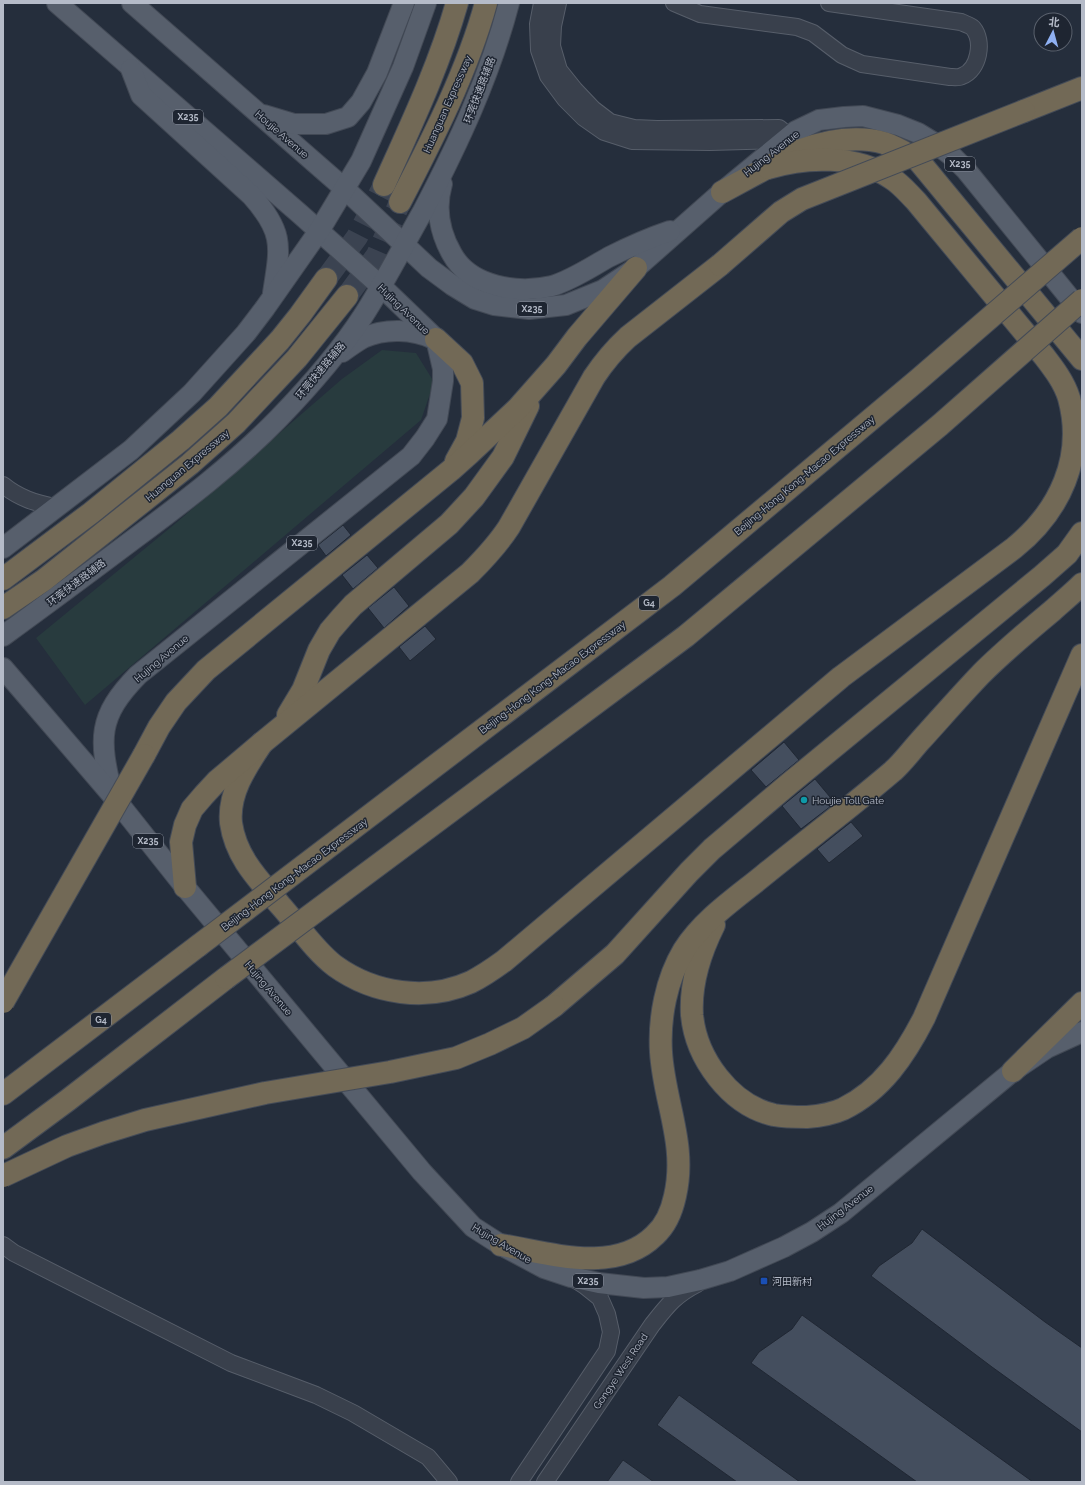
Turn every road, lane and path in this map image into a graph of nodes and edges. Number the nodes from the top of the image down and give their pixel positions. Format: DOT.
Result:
graph roads {
  1 [pos="57,3"];
  2 [pos="132,3"];
  3 [pos="404,3"];
  4 [pos="426,3"];
  5 [pos="457,3"];
  6 [pos="486,3"];
  7 [pos="509,3"];
  8 [pos="542,3"];
  9 [pos="558,3"];
  10 [pos="674,3"];
  11 [pos="829,3"];
  12 [pos="129,65"];
  13 [pos="1082,88"];
  14 [pos="259,114"];
  15 [pos="786,140"];
  16 [pos="448,163"];
  17 [pos="768,168"];
  18 [pos="384,185"];
  19 [pos="345,189"];
  20 [pos="722,192"];
  21 [pos="400,202"];
  22 [pos="682,227"];
  23 [pos="319,231"];
  24 [pos="1082,238"];
  25 [pos="404,245"];
  26 [pos="429,268"];
  27 [pos="636,268"];
  28 [pos="326,279"];
  29 [pos="381,286"];
  30 [pos="347,296"];
  31 [pos="272,298"];
  32 [pos="1082,300"];
  33 [pos="1082,313"];
  34 [pos="436,340"];
  35 [pos="332,358"];
  36 [pos="1082,359"];
  37 [pos="537,387"];
  38 [pos="451,470"];
  39 [pos="3,485"];
  40 [pos="55,507"];
  41 [pos="1082,533"];
  42 [pos="3,548"];
  43 [pos="3,579"];
  44 [pos="1082,584"];
  45 [pos="3,608"];
  46 [pos="3,636"];
  47 [pos="1082,655"];
  48 [pos="3,668"];
  49 [pos="268,737"];
  50 [pos="112,795"];
  51 [pos="185,887"];
  52 [pos="723,908"];
  53 [pos="3,1002"];
  54 [pos="1082,1003"];
  55 [pos="1082,1032"];
  56 [pos="1013,1071"];
  57 [pos="3,1094"];
  58 [pos="3,1148"];
  59 [pos="3,1176"];
  60 [pos="3,1245"];
  61 [pos="502,1245"];
  62 [pos="571,1277"];
  63 [pos="711,1277"];
  64 [pos="449,1482"];
  65 [pos="519,1482"];
  66 [pos="545,1482"];
  1 -- 12 [label="main road, X235"];
  2 -- 14 [label="main road, Houjie Avenue / X235"];
  3 -- 14 [label="main road"];
  4 -- 19 [label="main road"];
  5 -- 18 [label="highway"];
  6 -- 21 [label="highway, Huanguan Expressway"];
  7 -- 16 [label="main road, 环莞快速路辅路"];
  8 -- 15 [label="street"];
  9 -- 15 [label="street"];
  10 -- 11 [label="street"];
  12 -- 23 [label="main road, X235"];
  12 -- 31 [label="main road"];
  13 -- 49 [label="highway, bridge"];
  14 -- 19 [label="main road, Houjie Avenue / X235"];
  15 -- 20 [label="main road, Hujing Avenue / X235"];
  15 -- 33 [label="main road, Hujing Avenue / X235"];
  16 -- 22 [label="main road"];
  16 -- 25 [label="main road, 环莞快速路辅路"];
  17 -- 20 [label="highway"];
  17 -- 36 [label="highway"];
  17 -- 49 [label="highway"];
  19 -- 23 [label="main road"];
  19 -- 25 [label="main road, Houjie Avenue / X235"];
  20 -- 22 [label="main road, Hujing Avenue / X235"];
  22 -- 27 [label="main road, Hujing Avenue / X235"];
  23 -- 29 [label="main road, Hujing Avenue / X235"];
  23 -- 31 [label="main road"];
  24 -- 57 [label="highway, Beijing-Hong Kong-Macao Expressway / G4, bridge"];
  25 -- 26 [label="main road, Houjie Avenue / X235"];
  25 -- 29 [label="main road, 环莞快速路辅路"];
  26 -- 27 [label="main road, Hujing Avenue / X235"];
  27 -- 37 [label="highway"];
  28 -- 43 [label="highway"];
  29 -- 34 [label="main road, Hujing Avenue / X235"];
  29 -- 35 [label="main road, 环莞快速路辅路"];
  30 -- 45 [label="highway, Huanguan Expressway"];
  31 -- 40 [label="main road"];
  32 -- 58 [label="highway, bridge"];
  34 -- 35 [label="main road"];
  34 -- 38 [label="highway"];
  34 -- 50 [label="main road, Hujing Avenue / X235"];
  35 -- 46 [label="main road, 环莞快速路辅路"];
  37 -- 38 [label="highway"];
  37 -- 49 [label="highway"];
  38 -- 53 [label="highway, bridge"];
  39 -- 40 [label="street"];
  40 -- 42 [label="main road"];
  41 -- 59 [label="highway, bridge"];
  44 -- 52 [label="highway"];
  47 -- 52 [label="highway"];
  48 -- 50 [label="main road"];
  49 -- 51 [label="highway"];
  50 -- 51 [label="main road, Hujing Avenue / X235"];
  51 -- 61 [label="main road, Hujing Avenue / X235"];
  52 -- 61 [label="highway"];
  54 -- 56 [label="highway"];
  55 -- 56 [label="main road, Hujing Avenue / X235"];
  56 -- 63 [label="main road, Hujing Avenue / X235"];
  60 -- 64 [label="street"];
  61 -- 62 [label="main road, Hujing Avenue / X235"];
  62 -- 63 [label="main road, Hujing Avenue / X235"];
  62 -- 65 [label="street"];
  63 -- 66 [label="street, Gongye West Road"];
}
